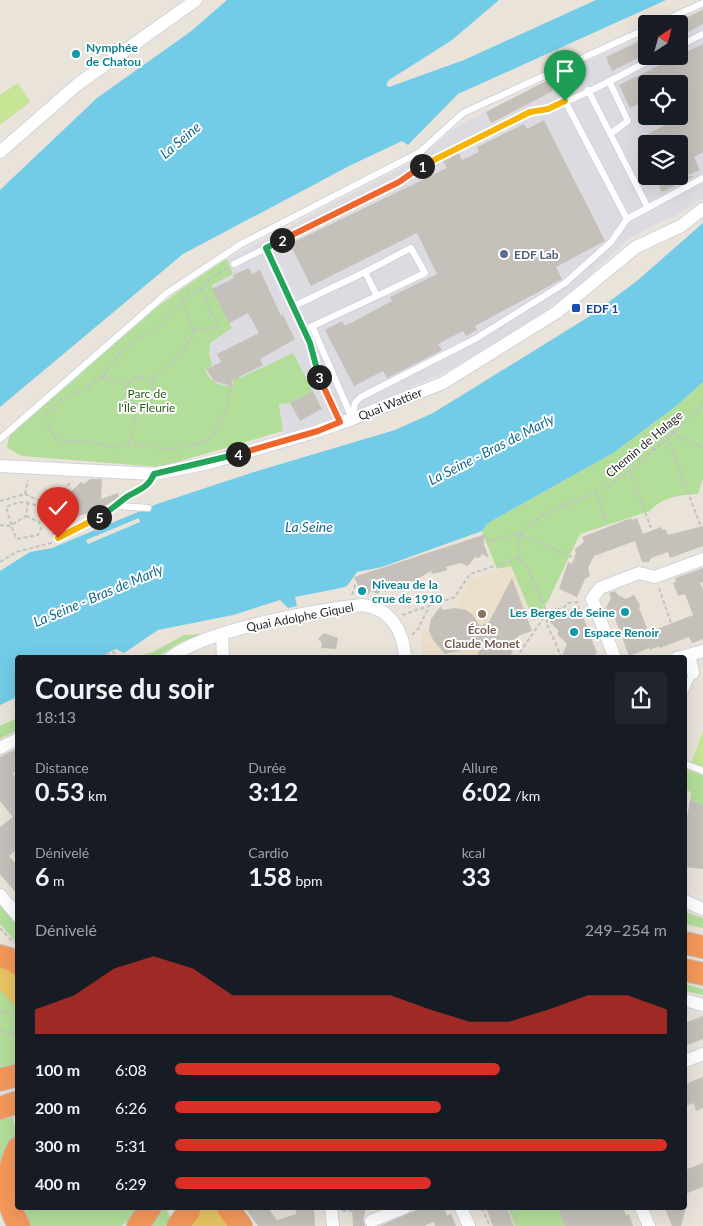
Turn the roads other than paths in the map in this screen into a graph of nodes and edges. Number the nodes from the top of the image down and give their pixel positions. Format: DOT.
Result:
graph roads {
  1 [pos="196,0"];
  2 [pos="703,3"];
  3 [pos="677,15"];
  4 [pos="638,33"];
  5 [pos="703,34"];
  6 [pos="688,42"];
  7 [pos="640,65"];
  8 [pos="609,80"];
  9 [pos="588,90"];
  10 [pos="565,101"];
  11 [pos="610,134"];
  12 [pos="0,152"];
  13 [pos="703,178"];
  14 [pos="648,208"];
  15 [pos="703,209"];
  16 [pos="627,219"];
  17 [pos="266,248"];
  18 [pos="234,264"];
  19 [pos="365,272"];
  20 [pos="377,296"];
  21 [pos="294,306"];
  22 [pos="312,326"];
  23 [pos="304,330"];
  24 [pos="346,420"];
  25 [pos="0,439"];
  26 [pos="0,466"];
  27 [pos="154,474"];
  28 [pos="118,506"];
  29 [pos="148,508"];
  30 [pos="93,524"];
  31 [pos="703,558"];
  32 [pos="222,635"];
  33 [pos="703,651"];
  34 [pos="174,655"];
  35 [pos="223,655"];
  36 [pos="405,655"];
  37 [pos="614,655"];
  38 [pos="687,655"];
  39 [pos="15,740"];
  40 [pos="0,748"];
  41 [pos="687,765"];
  42 [pos="703,771"];
  43 [pos="0,895"];
  44 [pos="687,902"];
  45 [pos="703,909"];
  46 [pos="15,912"];
  47 [pos="687,943"];
  48 [pos="703,947"];
  49 [pos="0,956"];
  50 [pos="15,962"];
  51 [pos="687,970"];
  52 [pos="703,974"];
  53 [pos="0,975"];
  54 [pos="15,975"];
  55 [pos="15,992"];
  56 [pos="687,1001"];
  57 [pos="703,1005"];
  58 [pos="703,1054"];
  59 [pos="687,1060"];
  60 [pos="15,1075"];
  61 [pos="0,1080"];
  62 [pos="15,1103"];
  63 [pos="0,1108"];
  64 [pos="15,1156"];
  65 [pos="149,1210"];
  66 [pos="229,1210"];
  67 [pos="331,1210"];
  68 [pos="399,1210"];
  69 [pos="462,1210"];
  70 [pos="642,1210"];
  71 [pos="192,1214"];
  72 [pos="371,1221"];
  73 [pos="19,1226"];
  74 [pos="138,1226"];
  75 [pos="219,1226"];
  76 [pos="241,1226"];
  77 [pos="333,1226"];
  78 [pos="469,1226"];
  79 [pos="649,1226"];
  1 -- 12 [label="street"];
  2 -- 3 [label="lane"];
  4 -- 25 [label="lane"];
  5 -- 6 [label="lane"];
  7 -- 8 [label="lane"];
  8 -- 9 [label="lane"];
  8 -- 11 [label="lane"];
  9 -- 10 [label="lane"];
  9 -- 11 [label="lane"];
  10 -- 16 [label="lane"];
  10 -- 17 [label="lane"];
  11 -- 14 [label="lane"];
  13 -- 14 [label="lane"];
  14 -- 16 [label="lane"];
  15 -- 24 [label="street, Quai Wattier"];
  16 -- 24 [label="lane"];
  17 -- 18 [label="lane"];
  17 -- 21 [label="lane"];
  19 -- 20 [label="lane"];
  19 -- 20 [label="lane"];
  19 -- 21 [label="lane"];
  20 -- 22 [label="lane"];
  21 -- 23 [label="lane"];
  22 -- 23 [label="lane"];
  22 -- 24 [label="lane"];
  23 -- 24 [label="lane"];
  24 -- 27 [label="street, Quai Wattier"];
  26 -- 27 [label="street, Quai Wattier"];
  27 -- 28 [label="lane"];
  28 -- 29 [label="lane"];
  28 -- 30 [label="lane"];
  31 -- 37 [label="street"];
  32 -- 34 [label="street, Quai Adolphe Giquel"];
  32 -- 35 [label="street"];
  32 -- 36 [label="street, Quai Adolphe Giquel"];
  33 -- 38 [label="street"];
  39 -- 40 [label="street"];
  41 -- 42 [label="lane"];
  43 -- 46 [label="street"];
  44 -- 45 [label="street"];
  47 -- 48 [label="highway"];
  49 -- 50 [label="highway"];
  49 -- 54 [label="main road"];
  51 -- 52 [label="highway"];
  53 -- 55 [label="main road"];
  56 -- 57 [label="street"];
  58 -- 59 [label="street"];
  60 -- 61 [label="highway"];
  62 -- 63 [label="highway"];
  64 -- 73 [label="highway"];
  65 -- 74 [label="highway"];
  66 -- 76 [label="highway"];
  67 -- 77 [label="street"];
  68 -- 72 [label="street"];
  69 -- 78 [label="street"];
  70 -- 79 [label="street"];
  71 -- 75 [label="main road"];
}
